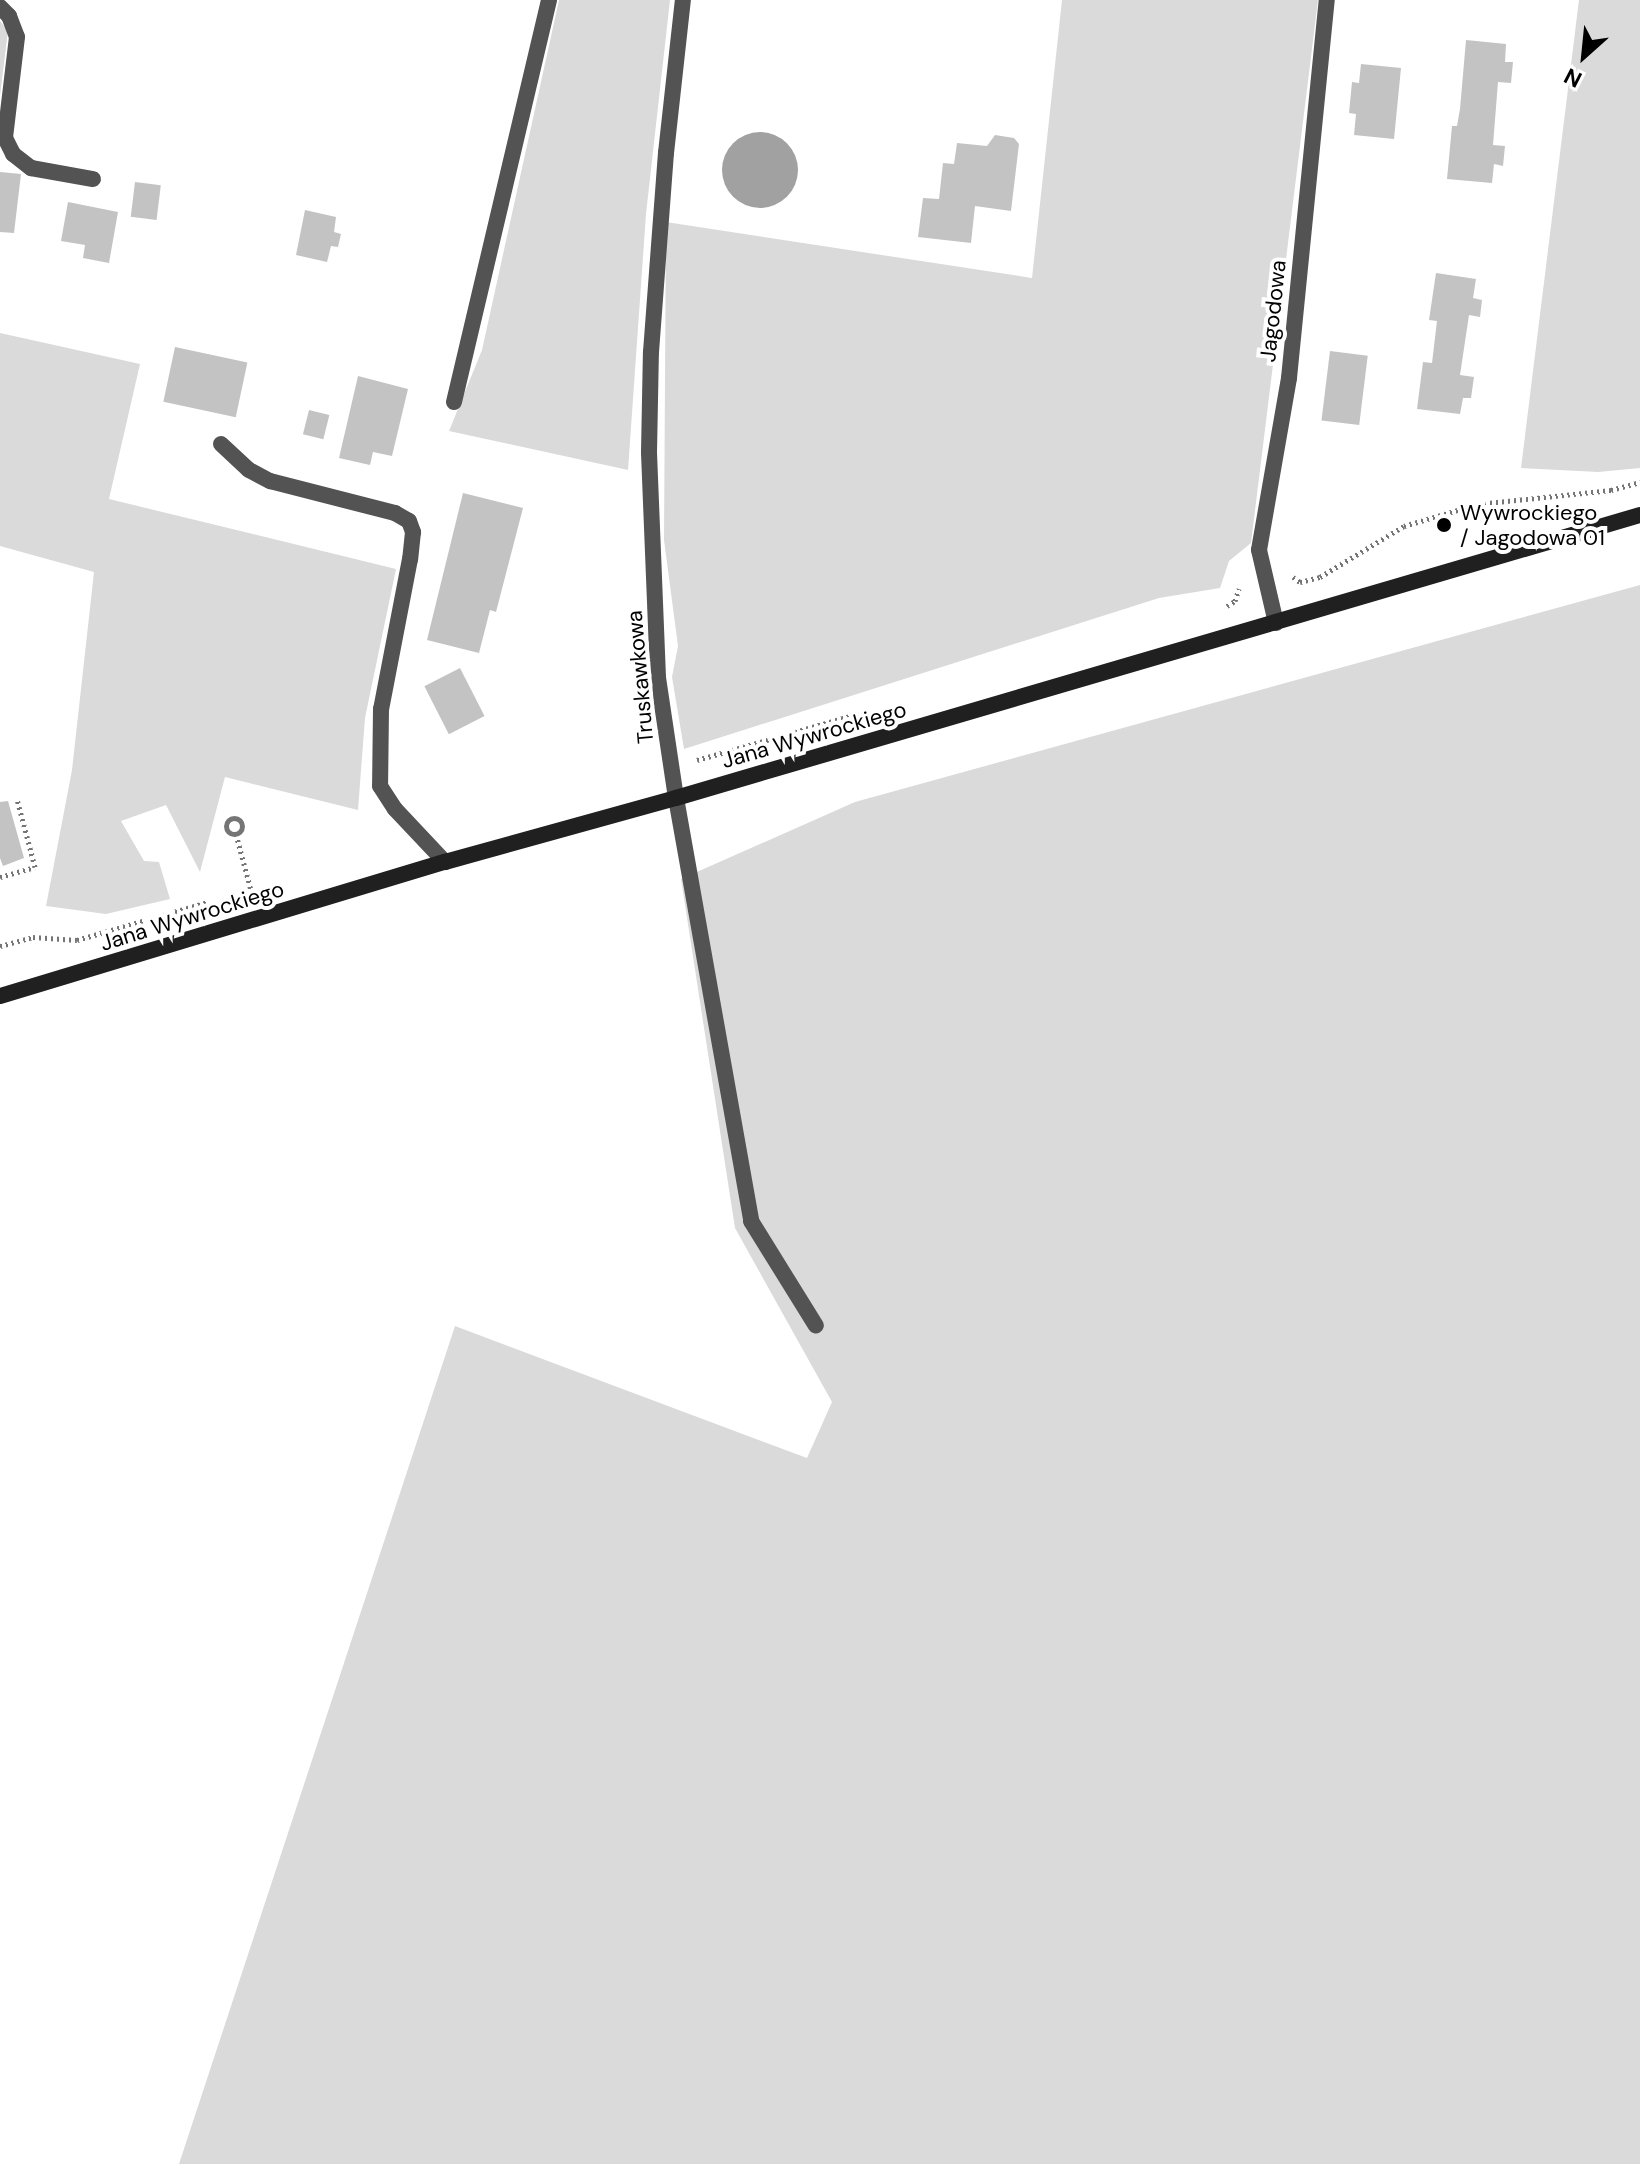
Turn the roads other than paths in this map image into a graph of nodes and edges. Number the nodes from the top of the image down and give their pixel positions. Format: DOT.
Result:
graph roads {
  1 [pos="549,0"];
  2 [pos="683,0"];
  3 [pos="1327,0"];
  4 [pos="0,7"];
  5 [pos="93,179"];
  6 [pos="454,402"];
  7 [pos="221,444"];
  8 [pos="1640,515"];
  9 [pos="1276,623"];
  10 [pos="676,798"];
  11 [pos="445,862"];
  12 [pos="0,996"];
  13 [pos="816,1326"];
  1 -- 6 [label="street"];
  2 -- 10 [label="street, Truskawkowa"];
  3 -- 9 [label="street, Jagodowa"];
  4 -- 5 [label="street"];
  7 -- 11 [label="street"];
  8 -- 9 [label="street, Jana Wywrockiego"];
  9 -- 10 [label="street, Jana Wywrockiego"];
  10 -- 11 [label="street, Jana Wywrockiego"];
  10 -- 13 [label="street, Truskawkowa"];
  11 -- 12 [label="street, Jana Wywrockiego"];
}
